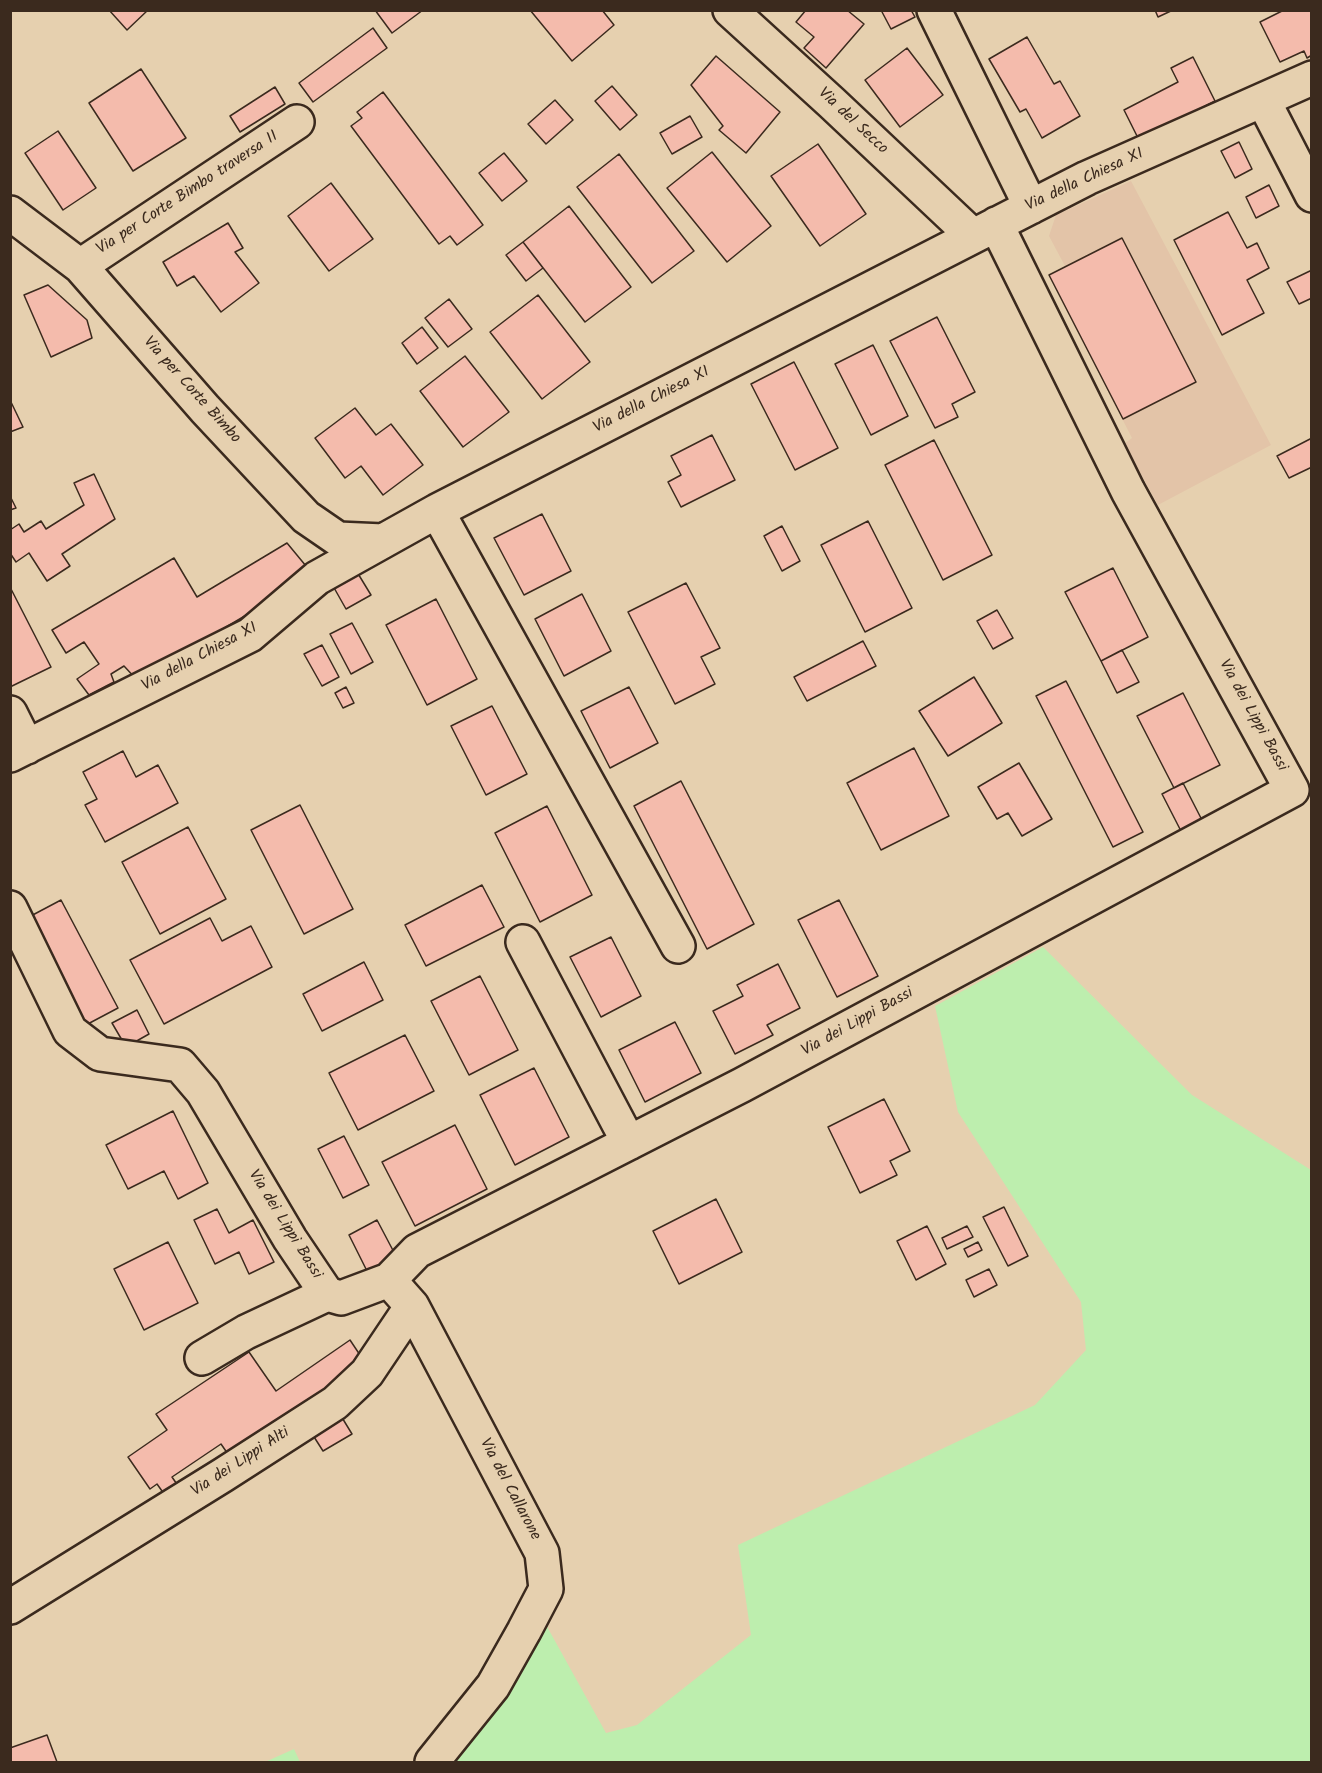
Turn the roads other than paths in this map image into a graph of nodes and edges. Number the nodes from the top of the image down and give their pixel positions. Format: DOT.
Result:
graph roads {
  1 [pos="730,10"];
  2 [pos="934,10"];
  3 [pos="1311,78"];
  4 [pos="1263,100"];
  5 [pos="297,122"];
  6 [pos="1311,195"];
  7 [pos="1031,207"];
  8 [pos="10,213"];
  9 [pos="984,230"];
  10 [pos="80,266"];
  11 [pos="437,511"];
  12 [pos="383,541"];
  13 [pos="10,713"];
  14 [pos="19,751"];
  15 [pos="1302,786"];
  16 [pos="10,908"];
  17 [pos="523,942"];
  18 [pos="678,946"];
  19 [pos="629,1143"];
  20 [pos="389,1280"];
  21 [pos="327,1294"];
  22 [pos="412,1306"];
  23 [pos="202,1358"];
  24 [pos="10,1607"];
  25 [pos="432,1762"];
  1 -- 9 [label="street, Via del Secco"];
  2 -- 7 [label="street"];
  3 -- 4 [label="street, Via della Chiesa XI"];
  4 -- 6 [label="street"];
  4 -- 7 [label="street, Via della Chiesa XI"];
  5 -- 10 [label="street, Via per Corte Bimbo traversa II"];
  7 -- 9 [label="street, Via della Chiesa XI"];
  8 -- 10 [label="street, Via per Corte Bimbo"];
  9 -- 11 [label="street, Via della Chiesa XI"];
  9 -- 15 [label="street, Via dei Lippi Bassi"];
  10 -- 12 [label="street, Via per Corte Bimbo"];
  11 -- 12 [label="street, Via della Chiesa XI"];
  11 -- 18 [label="street"];
  12 -- 14 [label="street, Via della Chiesa XI"];
  13 -- 14 [label="street"];
  15 -- 19 [label="street, Via dei Lippi Bassi"];
  16 -- 21 [label="street, Via dei Lippi Bassi"];
  17 -- 19 [label="street"];
  19 -- 20 [label="street, Via dei Lippi Bassi"];
  20 -- 21 [label="street, Via dei Lippi Bassi"];
  20 -- 22 [label="street"];
  21 -- 23 [label="street"];
  22 -- 24 [label="street, Via dei Lippi Alti"];
  22 -- 25 [label="street, Via del Callarone"];
}
